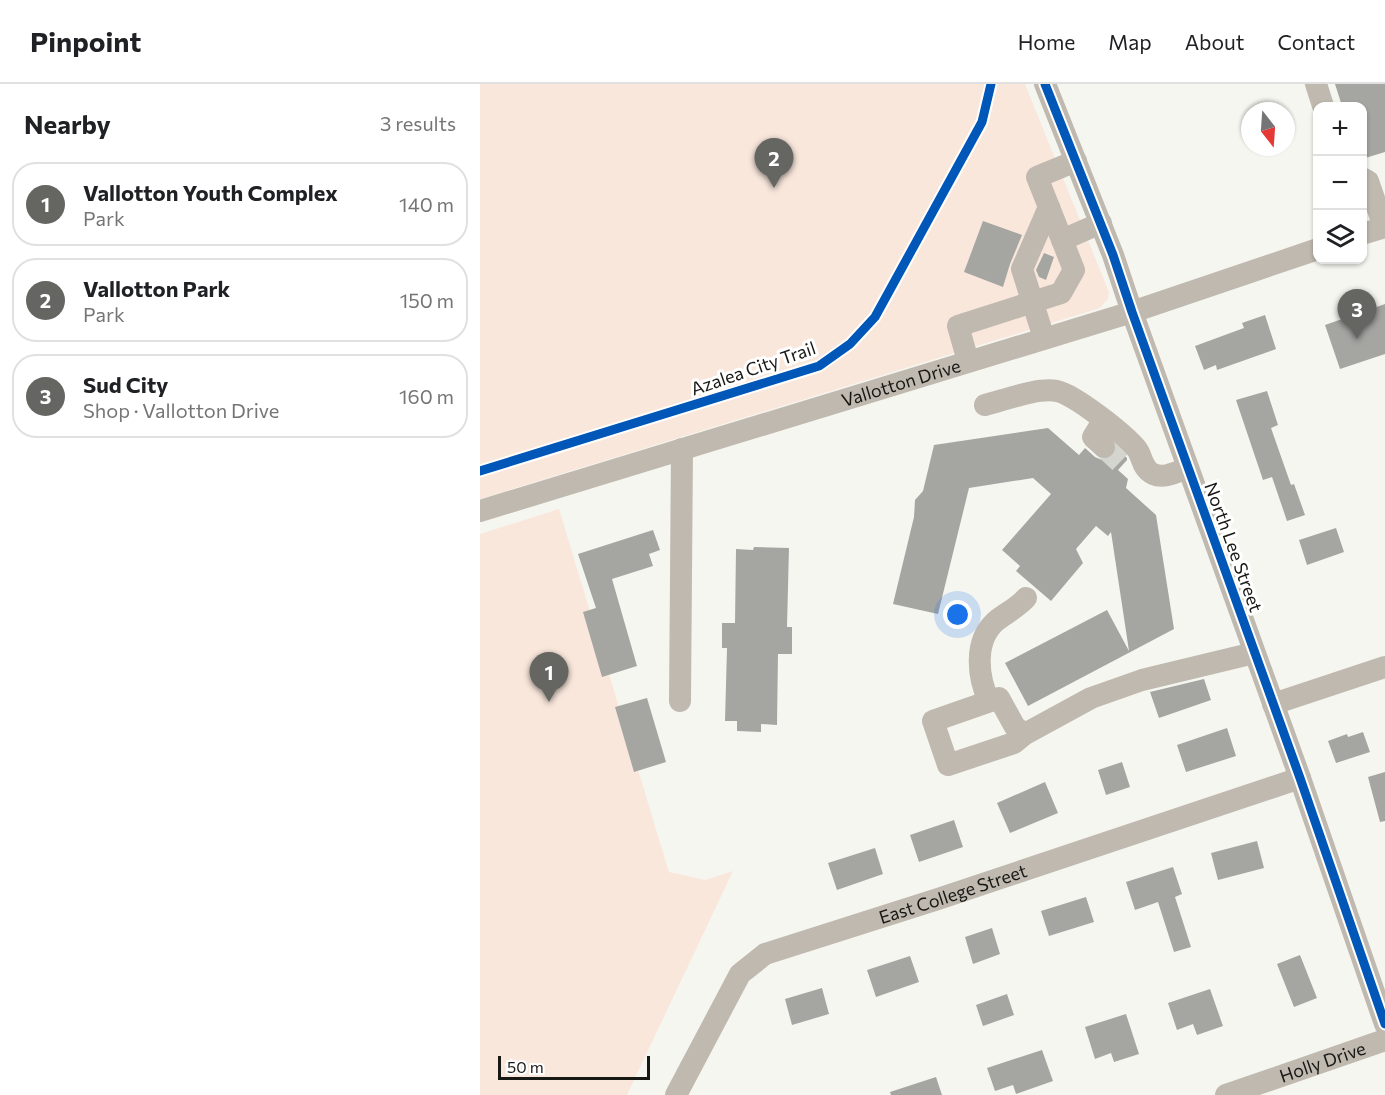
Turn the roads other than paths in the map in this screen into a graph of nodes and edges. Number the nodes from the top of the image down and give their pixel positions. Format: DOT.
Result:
graph roads {
  1 [pos="1045,84"];
  2 [pos="1316,84"];
  3 [pos="1322,102"];
  4 [pos="1076,161"];
  5 [pos="1367,180"];
  6 [pos="1048,207"];
  7 [pos="1101,223"];
  8 [pos="1385,227"];
  9 [pos="1367,232"];
  10 [pos="1062,240"];
  11 [pos="1313,250"];
  12 [pos="1032,302"];
  13 [pos="1132,312"];
  14 [pos="1044,338"];
  15 [pos="968,361"];
  16 [pos="985,405"];
  17 [pos="1102,421"];
  18 [pos="1104,447"];
  19 [pos="682,449"];
  20 [pos="1188,468"];
  21 [pos="480,511"];
  22 [pos="1026,598"];
  23 [pos="1254,653"];
  24 [pos="1385,667"];
  25 [pos="680,701"];
  26 [pos="989,701"];
  27 [pos="1273,704"];
  28 [pos="1025,734"];
  29 [pos="1300,778"];
  30 [pos="1385,1024"];
  31 [pos="1385,1040"];
  32 [pos="676,1095"];
  33 [pos="1226,1095"];
  1 -- 4 [label="street, North Lee Street"];
  2 -- 3 [label="street"];
  4 -- 6 [label="street"];
  4 -- 7 [label="street, North Lee Street"];
  5 -- 8 [label="street"];
  6 -- 10 [label="street"];
  6 -- 12 [label="street"];
  7 -- 10 [label="street"];
  7 -- 13 [label="street, North Lee Street"];
  8 -- 9 [label="street"];
  10 -- 12 [label="street"];
  11 -- 13 [label="street, Vallotton Drive"];
  12 -- 14 [label="street"];
  12 -- 15 [label="street"];
  13 -- 14 [label="street, Vallotton Drive"];
  13 -- 20 [label="street, North Lee Street"];
  14 -- 15 [label="street, Vallotton Drive"];
  15 -- 19 [label="street, Vallotton Drive"];
  16 -- 17 [label="street"];
  17 -- 18 [label="street"];
  17 -- 20 [label="street"];
  19 -- 21 [label="street, Vallotton Drive"];
  19 -- 25 [label="street"];
  20 -- 23 [label="street, North Lee Street"];
  22 -- 26 [label="street"];
  23 -- 27 [label="street, North Lee Street"];
  23 -- 28 [label="street"];
  24 -- 27 [label="street"];
  26 -- 28 [label="street"];
  26 -- 28 [label="street"];
  27 -- 29 [label="street, North Lee Street"];
  29 -- 30 [label="street, North Lee Street"];
  29 -- 32 [label="street, East College Street"];
  31 -- 33 [label="street, Holly Drive"];
}
